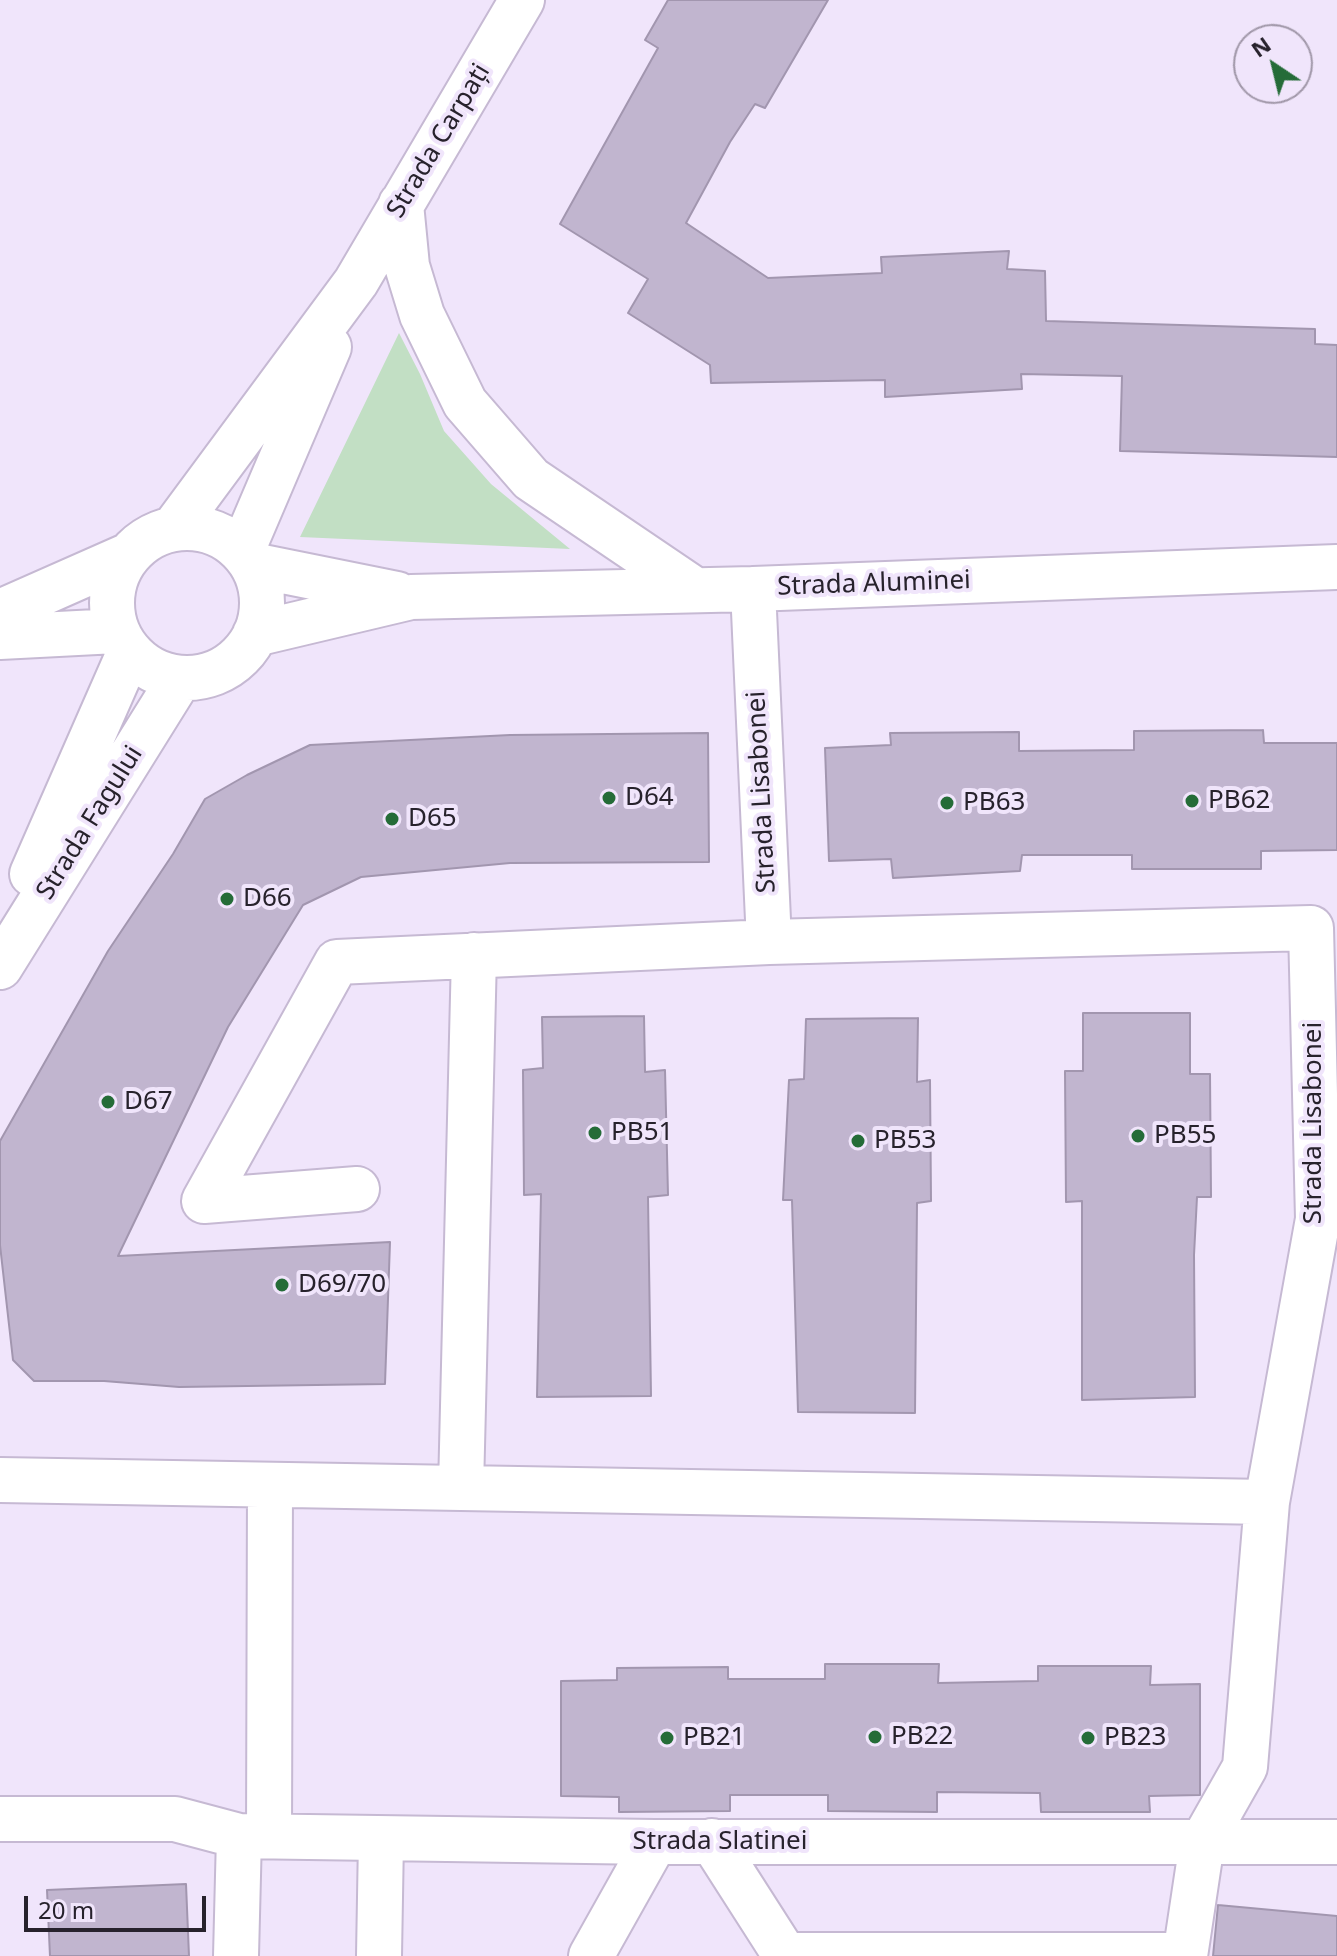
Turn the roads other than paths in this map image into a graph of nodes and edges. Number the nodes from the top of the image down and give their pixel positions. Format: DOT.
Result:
graph roads {
  1 [pos="522,0"];
  2 [pos="401,204"];
  3 [pos="356,282"];
  4 [pos="174,528"];
  5 [pos="129,555"];
  6 [pos="248,558"];
  7 [pos="1337,567"];
  8 [pos="753,589"];
  9 [pos="695,590"];
  10 [pos="411,597"];
  11 [pos="0,612"];
  12 [pos="255,634"];
  13 [pos="0,637"];
  14 [pos="123,642"];
  15 [pos="180,678"];
  16 [pos="769,942"];
  17 [pos="0,945"];
  18 [pos="474,955"];
  19 [pos="0,967"];
  20 [pos="357,1189"];
  21 [pos="1328,1219"];
  22 [pos="0,1480"];
  23 [pos="270,1485"];
  24 [pos="461,1488"];
  25 [pos="1267,1502"];
  26 [pos="0,1819"];
  27 [pos="254,1836"];
  28 [pos="381,1839"];
  29 [pos="712,1841"];
  30 [pos="655,1842"];
  31 [pos="1337,1842"];
  32 [pos="1202,1843"];
  33 [pos="1185,1955"];
  34 [pos="236,1956"];
  35 [pos="379,1956"];
  36 [pos="591,1956"];
  1 -- 2 [label="street, Strada Carpați"];
  2 -- 3 [label="street, Strada Carpați"];
  2 -- 9 [label="street"];
  3 -- 4 [label="street, Strada Carpați"];
  3 -- 6 [label="street, Strada Carpați"];
  4 -- 5 [label="street"];
  4 -- 6 [label="street"];
  5 -- 11 [label="street"];
  5 -- 14 [label="street, Strada Fagului"];
  6 -- 10 [label="street, Strada Aluminei"];
  6 -- 12 [label="street"];
  7 -- 8 [label="street, Strada Aluminei"];
  8 -- 9 [label="street, Strada Aluminei"];
  8 -- 16 [label="street, Strada Lisabonei"];
  9 -- 10 [label="street, Strada Aluminei"];
  10 -- 12 [label="street, Strada Aluminei"];
  12 -- 15 [label="street"];
  13 -- 14 [label="street"];
  14 -- 15 [label="street"];
  14 -- 17 [label="street, Strada Fagului"];
  15 -- 19 [label="street, Strada Fagului"];
  16 -- 18 [label="street"];
  16 -- 21 [label="street, Strada Lisabonei"];
  18 -- 20 [label="street"];
  18 -- 24 [label="street"];
  21 -- 25 [label="street, Strada Lisabonei"];
  22 -- 23 [label="street"];
  23 -- 24 [label="street"];
  23 -- 27 [label="street"];
  24 -- 25 [label="street"];
  25 -- 32 [label="street, Strada Lisabonei"];
  26 -- 27 [label="street, Strada Slatinei"];
  27 -- 28 [label="street, Strada Slatinei"];
  27 -- 34 [label="street"];
  28 -- 30 [label="street, Strada Slatinei"];
  28 -- 35 [label="street"];
  29 -- 30 [label="street, Strada Slatinei"];
  29 -- 32 [label="street, Strada Slatinei"];
  29 -- 33 [label="street"];
  30 -- 36 [label="street"];
  31 -- 32 [label="street, Strada Slatinei"];
  32 -- 33 [label="street, Strada Lisabonei"];
}
